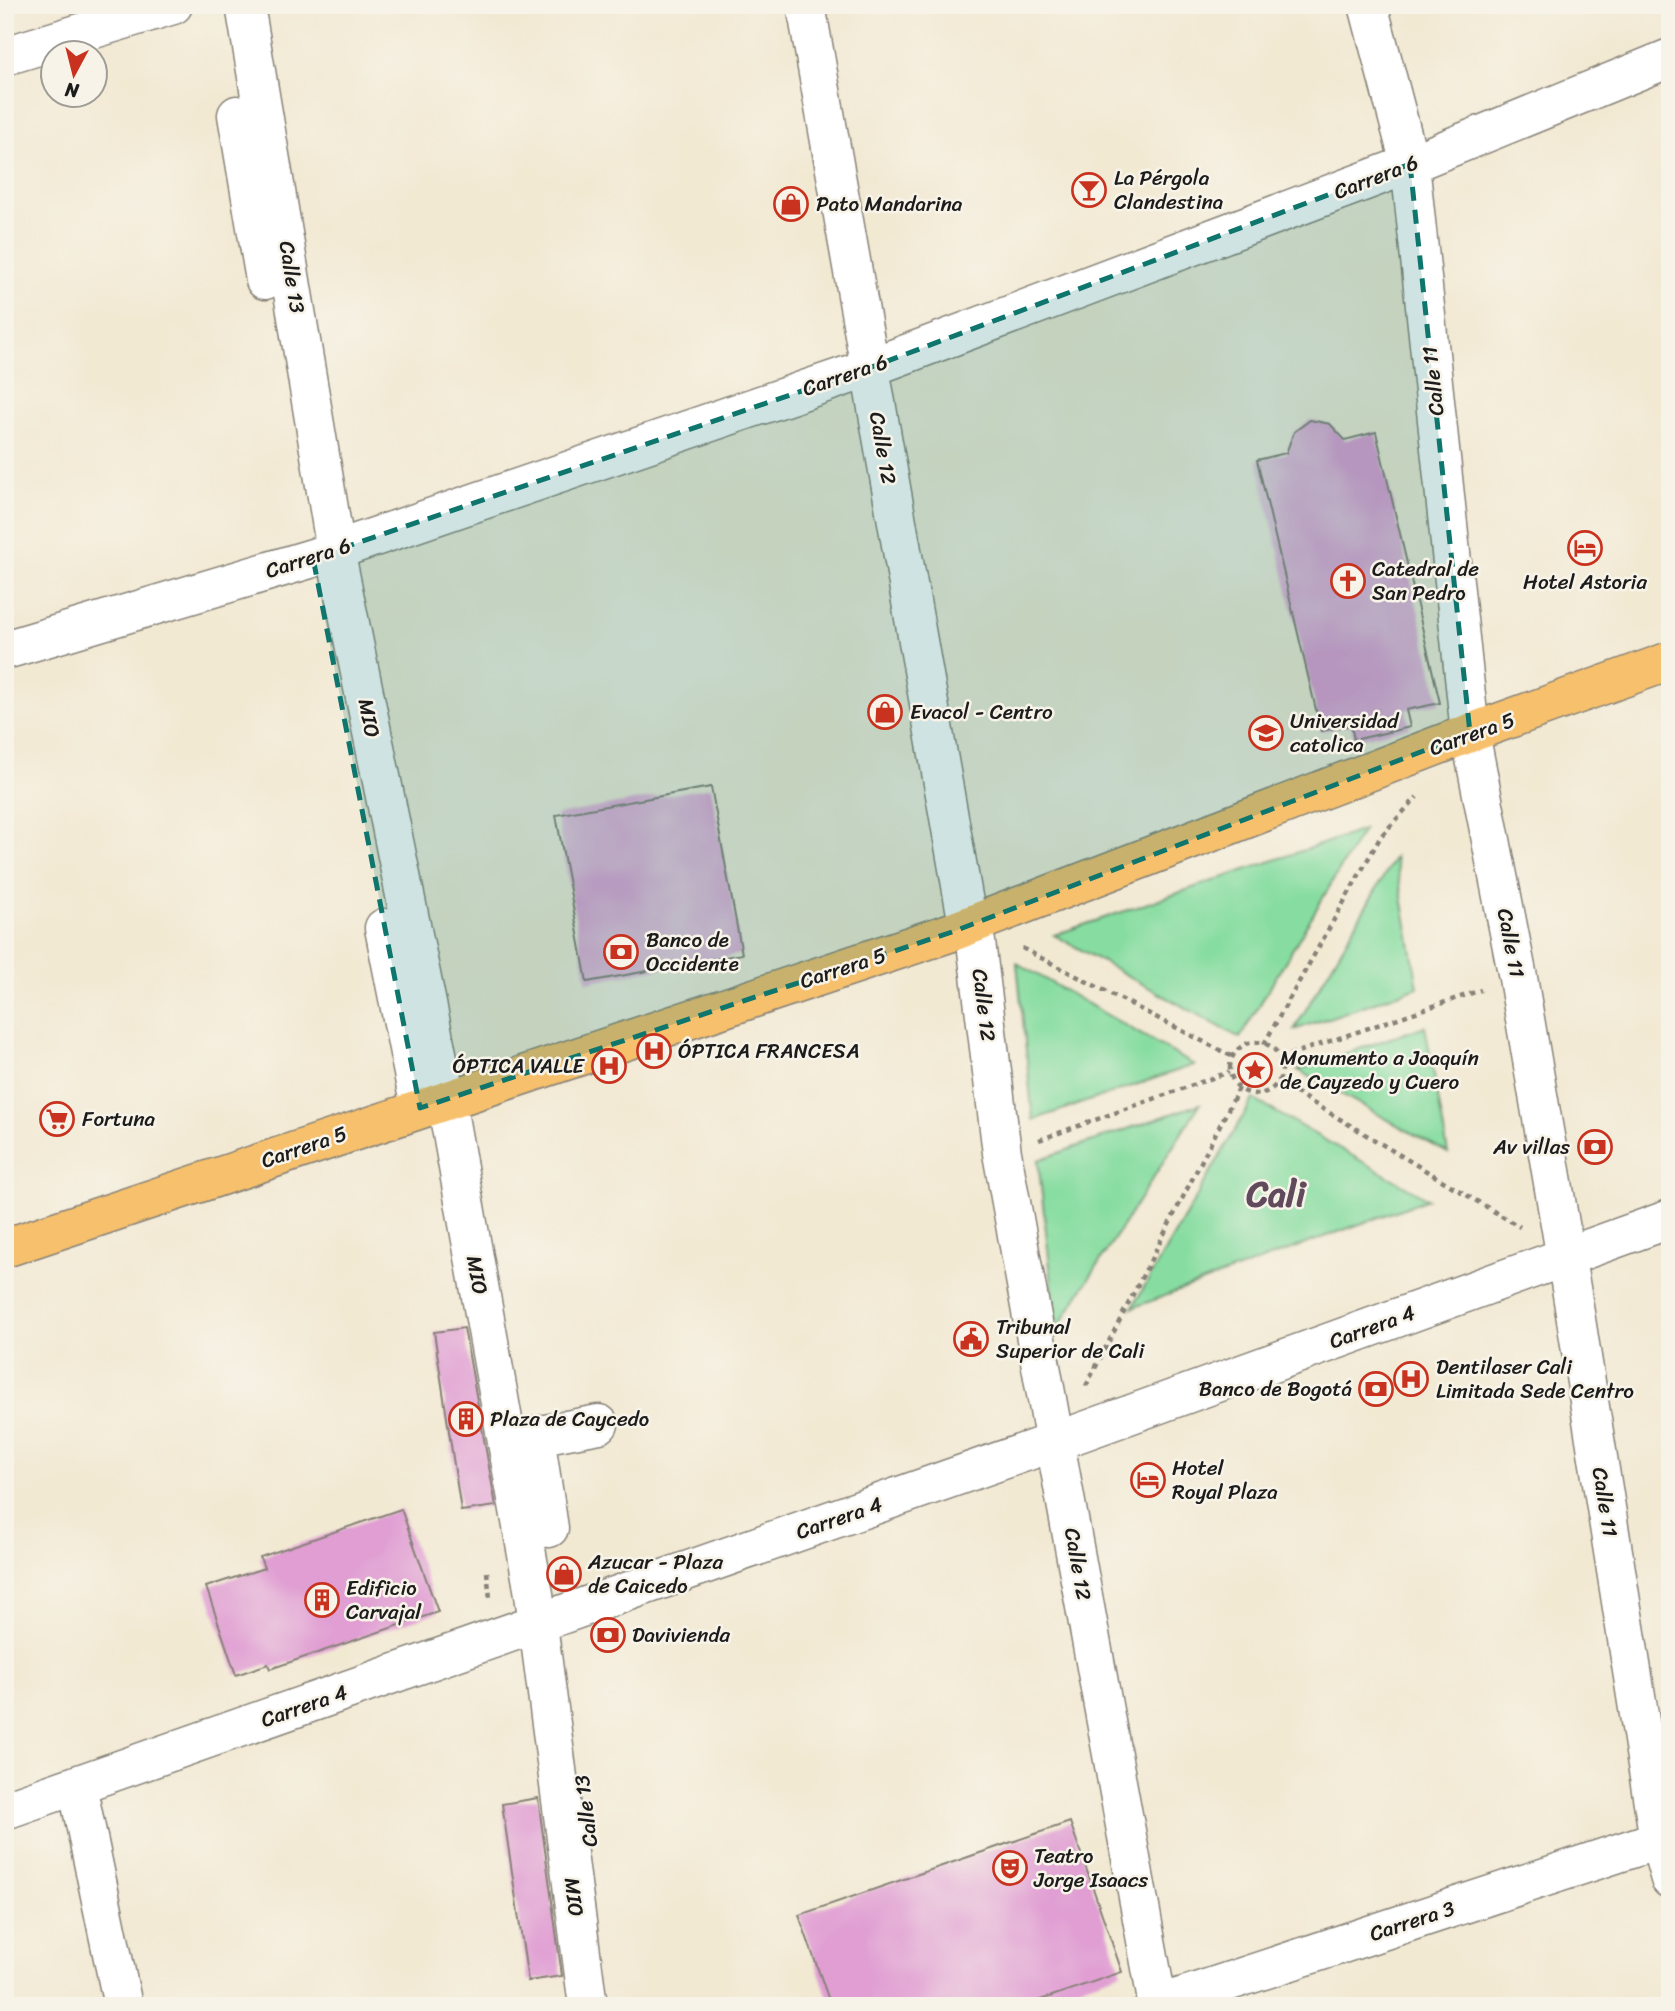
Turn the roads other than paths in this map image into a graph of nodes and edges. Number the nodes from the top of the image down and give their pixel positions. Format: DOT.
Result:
graph roads {
  1 [pos="173,5"];
  2 [pos="219,5"];
  3 [pos="245,5"];
  4 [pos="806,5"];
  5 [pos="1368,5"];
  6 [pos="5,56"];
  7 [pos="1670,58"];
  8 [pos="1410,164"];
  9 [pos="869,368"];
  10 [pos="319,547"];
  11 [pos="5,649"];
  12 [pos="1670,661"];
  13 [pos="1470,733"];
  14 [pos="971,926"];
  15 [pos="433,1103"];
  16 [pos="1670,1219"];
  17 [pos="5,1248"];
  18 [pos="1565,1256"];
  19 [pos="599,1424"];
  20 [pos="1054,1443"];
  21 [pos="551,1620"];
  22 [pos="77,1785"];
  23 [pos="5,1810"];
  24 [pos="1664,1838"];
  25 [pos="1670,1879"];
  26 [pos="1157,2005"];
  27 [pos="123,2006"];
  28 [pos="588,2006"];
  29 [pos="610,2006"];
  1 -- 6 [label="street"];
  2 -- 10 [label="street, Calle 13"];
  3 -- 10 [label="street, Calle 13"];
  4 -- 9 [label="street, Calle 12"];
  5 -- 8 [label="street, Calle 11"];
  7 -- 8 [label="street, Carrera 6"];
  8 -- 9 [label="street, Carrera 6"];
  8 -- 13 [label="street, Calle 11"];
  9 -- 10 [label="street, Carrera 6"];
  9 -- 14 [label="street, Calle 12"];
  10 -- 11 [label="street, Carrera 6"];
  10 -- 15 [label="street, MIO"];
  12 -- 13 [label="main road, Carrera 5"];
  13 -- 14 [label="main road, Carrera 5"];
  13 -- 18 [label="street, Calle 11"];
  14 -- 15 [label="main road, Carrera 5"];
  14 -- 20 [label="street, Calle 12"];
  15 -- 17 [label="main road, Carrera 5"];
  15 -- 21 [label="street, MIO"];
  16 -- 18 [label="street, Carrera 4"];
  18 -- 20 [label="street, Carrera 4"];
  18 -- 24 [label="street, Calle 11"];
  19 -- 21 [label="street"];
  20 -- 21 [label="street, Carrera 4"];
  20 -- 26 [label="street, Calle 12"];
  21 -- 22 [label="street, Carrera 4"];
  21 -- 28 [label="street, MIO"];
  21 -- 29 [label="street, Calle 13"];
  22 -- 23 [label="street, Carrera 4"];
  22 -- 27 [label="street"];
  24 -- 25 [label="street, Calle 11"];
  24 -- 26 [label="street, Carrera 3"];
}
